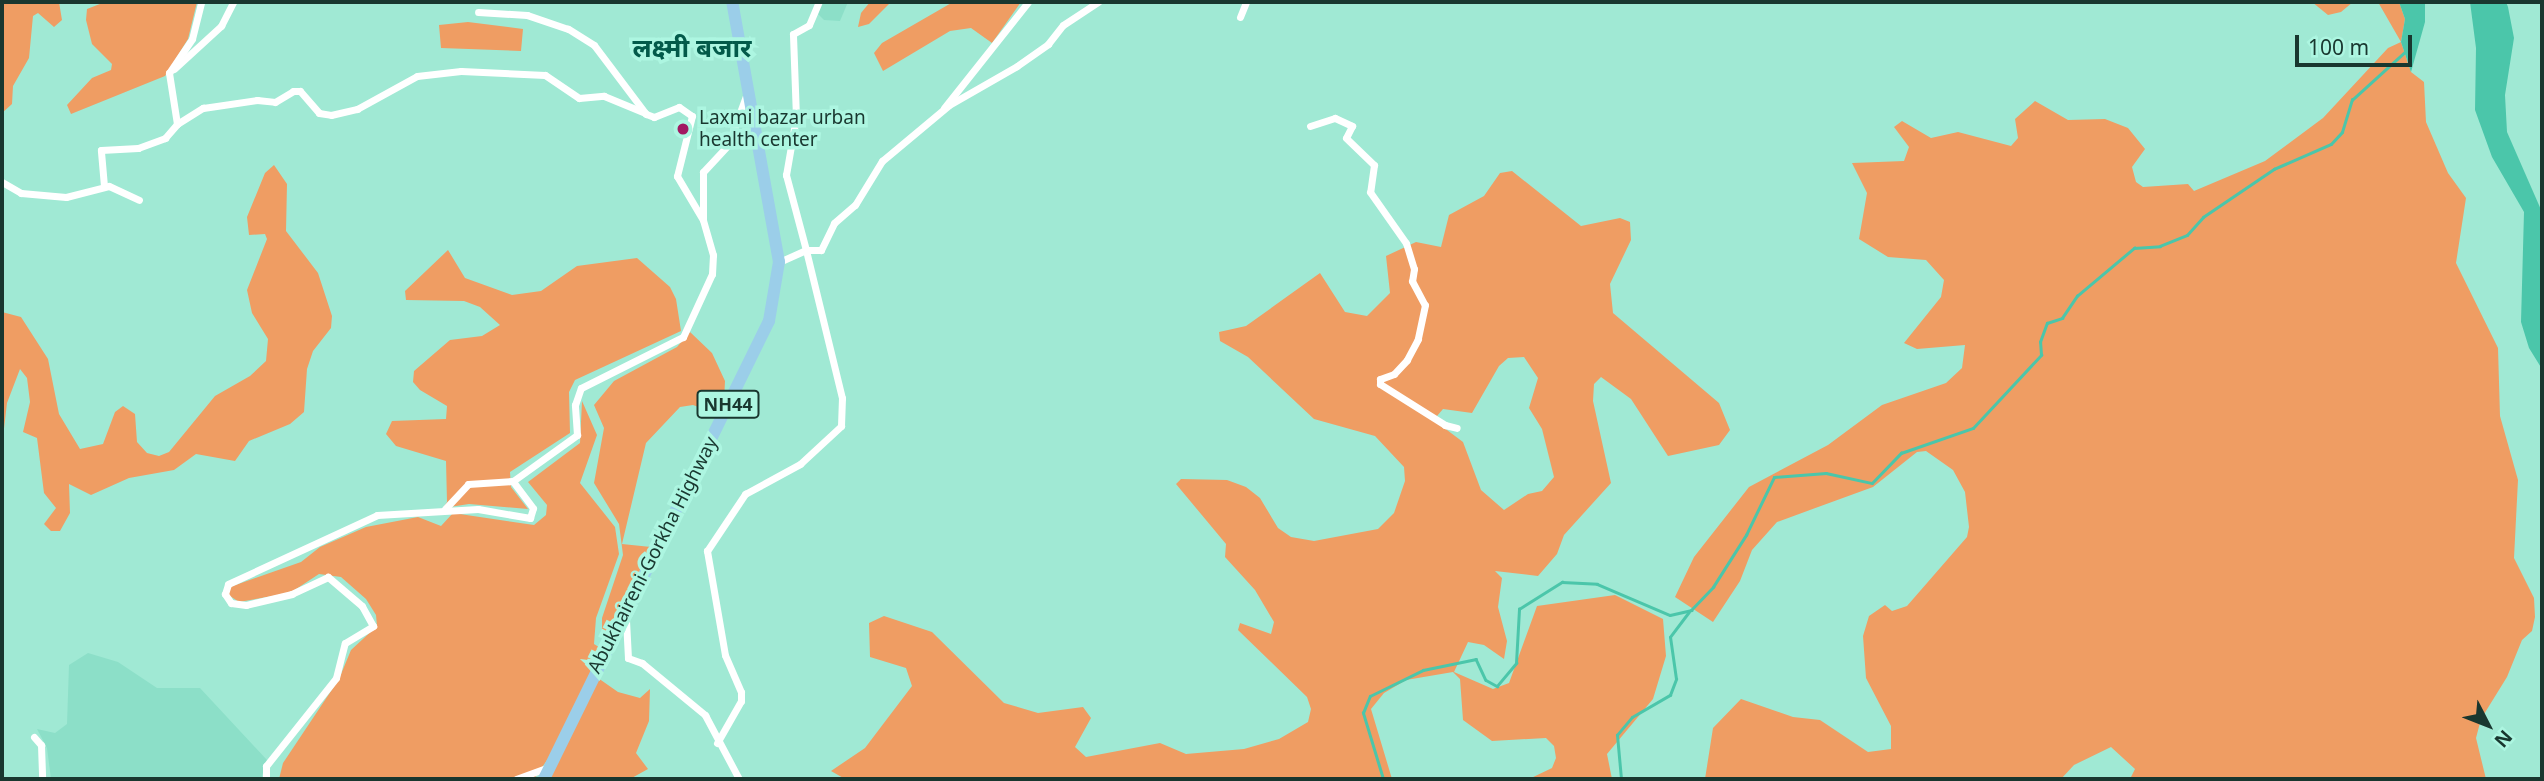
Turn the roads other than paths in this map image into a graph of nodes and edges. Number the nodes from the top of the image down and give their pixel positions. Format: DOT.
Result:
graph roads {
  1 [pos="201,2"];
  2 [pos="233,2"];
  3 [pos="732,2"];
  4 [pos="819,2"];
  5 [pos="1028,2"];
  6 [pos="1098,2"];
  7 [pos="1246,2"];
  8 [pos="478,12"];
  9 [pos="1240,18"];
  10 [pos="169,73"];
  11 [pos="747,92"];
  12 [pos="942,112"];
  13 [pos="646,114"];
  14 [pos="177,124"];
  15 [pos="1310,126"];
  16 [pos="2,182"];
  17 [pos="104,186"];
  18 [pos="139,200"];
  19 [pos="704,220"];
  20 [pos="806,250"];
  21 [pos="779,262"];
  22 [pos="1457,428"];
  23 [pos="513,481"];
  24 [pos="445,509"];
  25 [pos="627,602"];
  26 [pos="34,737"];
  27 [pos="717,743"];
  28 [pos="546,773"];
  29 [pos="42,779"];
  30 [pos="266,779"];
  31 [pos="516,779"];
  32 [pos="739,779"];
  1 -- 10 [label="street"];
  2 -- 10 [label="street"];
  3 -- 11 [label="main road, Abukhaireni-Gorkha Highway / NH44"];
  4 -- 20 [label="street"];
  5 -- 12 [label="street"];
  6 -- 12 [label="street"];
  7 -- 9 [label="street"];
  8 -- 13 [label="street"];
  10 -- 14 [label="street"];
  11 -- 19 [label="street"];
  11 -- 21 [label="main road, Abukhaireni-Gorkha Highway / NH44"];
  12 -- 20 [label="street"];
  13 -- 14 [label="street"];
  13 -- 19 [label="street"];
  14 -- 17 [label="street"];
  15 -- 22 [label="street"];
  16 -- 17 [label="street"];
  17 -- 18 [label="street"];
  19 -- 23 [label="street"];
  20 -- 21 [label="street"];
  20 -- 27 [label="street"];
  21 -- 25 [label="main road, Abukhaireni-Gorkha Highway / NH44"];
  23 -- 24 [label="street"];
  23 -- 24 [label="street"];
  24 -- 30 [label="street"];
  25 -- 27 [label="street"];
  25 -- 28 [label="main road, Abukhaireni-Gorkha Highway / NH44"];
  26 -- 29 [label="street"];
  27 -- 32 [label="street"];
  28 -- 31 [label="street"];
}
